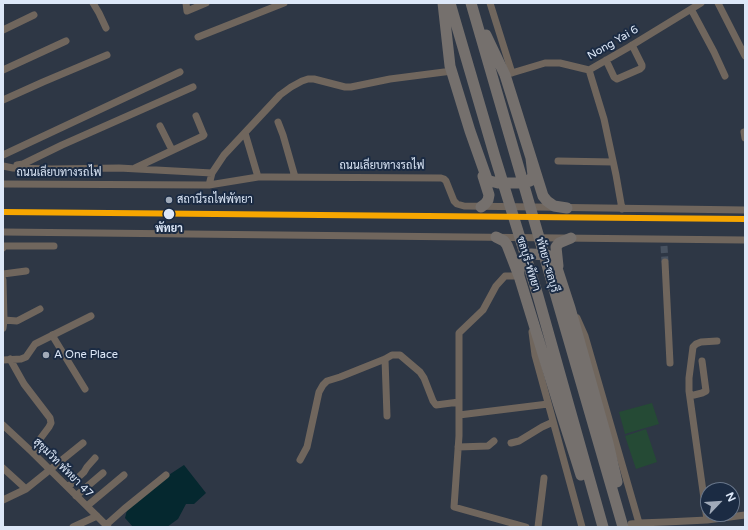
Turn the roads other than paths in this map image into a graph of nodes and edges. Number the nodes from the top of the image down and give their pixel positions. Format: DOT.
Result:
graph roads {
  1 [pos="93,3"];
  2 [pos="186,3"];
  3 [pos="206,3"];
  4 [pos="284,3"];
  5 [pos="443,3"];
  6 [pos="450,3"];
  7 [pos="490,3"];
  8 [pos="701,3"];
  9 [pos="718,3"];
  10 [pos="472,5"];
  11 [pos="691,9"];
  12 [pos="34,15"];
  13 [pos="106,28"];
  14 [pos="3,30"];
  15 [pos="198,37"];
  16 [pos="66,41"];
  17 [pos="632,45"];
  18 [pos="107,55"];
  19 [pos="745,56"];
  20 [pos="606,60"];
  21 [pos="3,70"];
  22 [pos="588,70"];
  23 [pos="452,71"];
  24 [pos="180,72"];
  25 [pos="509,74"];
  26 [pos="725,76"];
  27 [pos="193,87"];
  28 [pos="3,100"];
  29 [pos="196,116"];
  30 [pos="278,122"];
  31 [pos="160,126"];
  32 [pos="470,131"];
  33 [pos="245,133"];
  34 [pos="172,150"];
  35 [pos="3,155"];
  36 [pos="531,158"];
  37 [pos="558,161"];
  38 [pos="613,162"];
  39 [pos="3,166"];
  40 [pos="133,169"];
  41 [pos="212,173"];
  42 [pos="258,177"];
  43 [pos="295,177"];
  44 [pos="3,184"];
  45 [pos="210,186"];
  46 [pos="745,204"];
  47 [pos="481,207"];
  48 [pos="567,208"];
  49 [pos="622,209"];
  50 [pos="742,210"];
  51 [pos="3,232"];
  52 [pos="496,237"];
  53 [pos="571,238"];
  54 [pos="745,240"];
  55 [pos="54,246"];
  56 [pos="3,248"];
  57 [pos="665,262"];
  58 [pos="558,270"];
  59 [pos="26,271"];
  60 [pos="3,274"];
  61 [pos="519,276"];
  62 [pos="3,280"];
  63 [pos="563,287"];
  64 [pos="3,298"];
  65 [pos="528,305"];
  66 [pos="40,309"];
  67 [pos="91,316"];
  68 [pos="4,320"];
  69 [pos="3,328"];
  70 [pos="52,335"];
  71 [pos="717,341"];
  72 [pos="385,359"];
  73 [pos="6,360"];
  74 [pos="702,361"];
  75 [pos="670,363"];
  76 [pos="85,389"];
  77 [pos="690,396"];
  78 [pos="459,402"];
  79 [pos="548,404"];
  80 [pos="459,415"];
  81 [pos="387,416"];
  82 [pos="553,422"];
  83 [pos="3,425"];
  84 [pos="494,441"];
  85 [pos="83,443"];
  86 [pos="511,443"];
  87 [pos="458,447"];
  88 [pos="32,452"];
  89 [pos="95,458"];
  90 [pos="300,460"];
  91 [pos="3,468"];
  92 [pos="50,470"];
  93 [pos="102,473"];
  94 [pos="124,475"];
  95 [pos="166,475"];
  96 [pos="544,478"];
  97 [pos="702,482"];
  98 [pos="68,487"];
  99 [pos="26,489"];
  100 [pos="76,496"];
  101 [pos="3,500"];
  102 [pos="87,506"];
  103 [pos="96,516"];
  104 [pos="700,521"];
  105 [pos="639,522"];
  106 [pos="625,524"];
  107 [pos="664,525"];
  108 [pos="107,526"];
  109 [pos="521,526"];
  110 [pos="602,526"];
  111 [pos="73,527"];
  112 [pos="538,527"];
  113 [pos="582,527"];
  1 -- 13 [label="street"];
  2 -- 3 [label="street"];
  4 -- 15 [label="street"];
  5 -- 23 [label="highway"];
  6 -- 110 [label="highway, ชลบุรี-พัทยา"];
  7 -- 25 [label="street"];
  8 -- 11 [label="street, Nong Yai 6"];
  9 -- 19 [label="street"];
  10 -- 25 [label="highway"];
  10 -- 106 [label="highway, พัทยา-ชลบุรี"];
  11 -- 17 [label="street, Nong Yai 6"];
  11 -- 26 [label="street"];
  12 -- 14 [label="street"];
  16 -- 21 [label="street"];
  17 -- 20 [label="street, Nong Yai 6"];
  17 -- 20 [label="street"];
  18 -- 28 [label="street"];
  20 -- 22 [label="street, Nong Yai 6"];
  22 -- 25 [label="street, Nong Yai 6"];
  22 -- 38 [label="street"];
  23 -- 32 [label="highway"];
  23 -- 33 [label="street"];
  24 -- 35 [label="street"];
  25 -- 36 [label="highway"];
  27 -- 39 [label="street"];
  29 -- 34 [label="street"];
  30 -- 43 [label="street"];
  31 -- 34 [label="street"];
  32 -- 36 [label="highway"];
  32 -- 47 [label="highway"];
  33 -- 41 [label="street"];
  33 -- 42 [label="street"];
  34 -- 40 [label="street"];
  36 -- 48 [label="highway"];
  37 -- 38 [label="street"];
  38 -- 49 [label="street"];
  39 -- 40 [label="street"];
  40 -- 41 [label="street"];
  41 -- 45 [label="street"];
  42 -- 43 [label="street, ถนนเลียบทางรถไฟ"];
  42 -- 45 [label="street, ถนนเลียบทางรถไฟ"];
  43 -- 47 [label="street, ถนนเลียบทางรถไฟ"];
  44 -- 45 [label="street, ถนนเลียบทางรถไฟ"];
  46 -- 50 [label="street"];
  47 -- 48 [label="street, ถนนเลียบทางรถไฟ"];
  48 -- 49 [label="street, ถนนเลียบทางรถไฟ"];
  49 -- 50 [label="street, ถนนเลียบทางรถไฟ"];
  51 -- 52 [label="street"];
  52 -- 53 [label="street"];
  52 -- 61 [label="highway"];
  53 -- 54 [label="street"];
  53 -- 58 [label="highway"];
  55 -- 56 [label="street"];
  57 -- 75 [label="street"];
  58 -- 61 [label="highway"];
  58 -- 63 [label="highway"];
  59 -- 60 [label="street"];
  61 -- 65 [label="highway"];
  61 -- 78 [label="street"];
  62 -- 64 [label="street"];
  63 -- 105 [label="street"];
  63 -- 106 [label="highway"];
  64 -- 68 [label="street"];
  65 -- 79 [label="street"];
  65 -- 110 [label="highway"];
  66 -- 68 [label="street"];
  67 -- 70 [label="street"];
  68 -- 69 [label="street"];
  70 -- 73 [label="street"];
  70 -- 76 [label="street"];
  71 -- 77 [label="street"];
  72 -- 78 [label="street"];
  72 -- 81 [label="street"];
  72 -- 90 [label="street"];
  73 -- 88 [label="street"];
  74 -- 77 [label="street"];
  77 -- 97 [label="street"];
  78 -- 80 [label="street"];
  79 -- 80 [label="street"];
  79 -- 82 [label="street"];
  80 -- 87 [label="street"];
  82 -- 86 [label="street"];
  82 -- 113 [label="street"];
  83 -- 88 [label="street, สุขุมวิท พัทยา 47"];
  84 -- 87 [label="street"];
  85 -- 92 [label="street"];
  87 -- 109 [label="street"];
  88 -- 92 [label="street, สุขุมวิท พัทยา 47"];
  89 -- 98 [label="street"];
  91 -- 99 [label="street"];
  92 -- 98 [label="street, สุขุมวิท พัทยา 47"];
  92 -- 99 [label="street"];
  93 -- 100 [label="street"];
  94 -- 102 [label="street"];
  95 -- 108 [label="street"];
  96 -- 112 [label="street"];
  98 -- 100 [label="street, สุขุมวิท พัทยา 47"];
  99 -- 101 [label="street"];
  100 -- 102 [label="street, สุขุมวิท พัทยา 47"];
  102 -- 103 [label="street, สุขุมวิท พัทยา 47"];
  103 -- 108 [label="street, สุขุมวิท พัทยา 47"];
  103 -- 111 [label="street"];
  104 -- 107 [label="street"];
  105 -- 106 [label="street"];
  105 -- 107 [label="street"];
}
